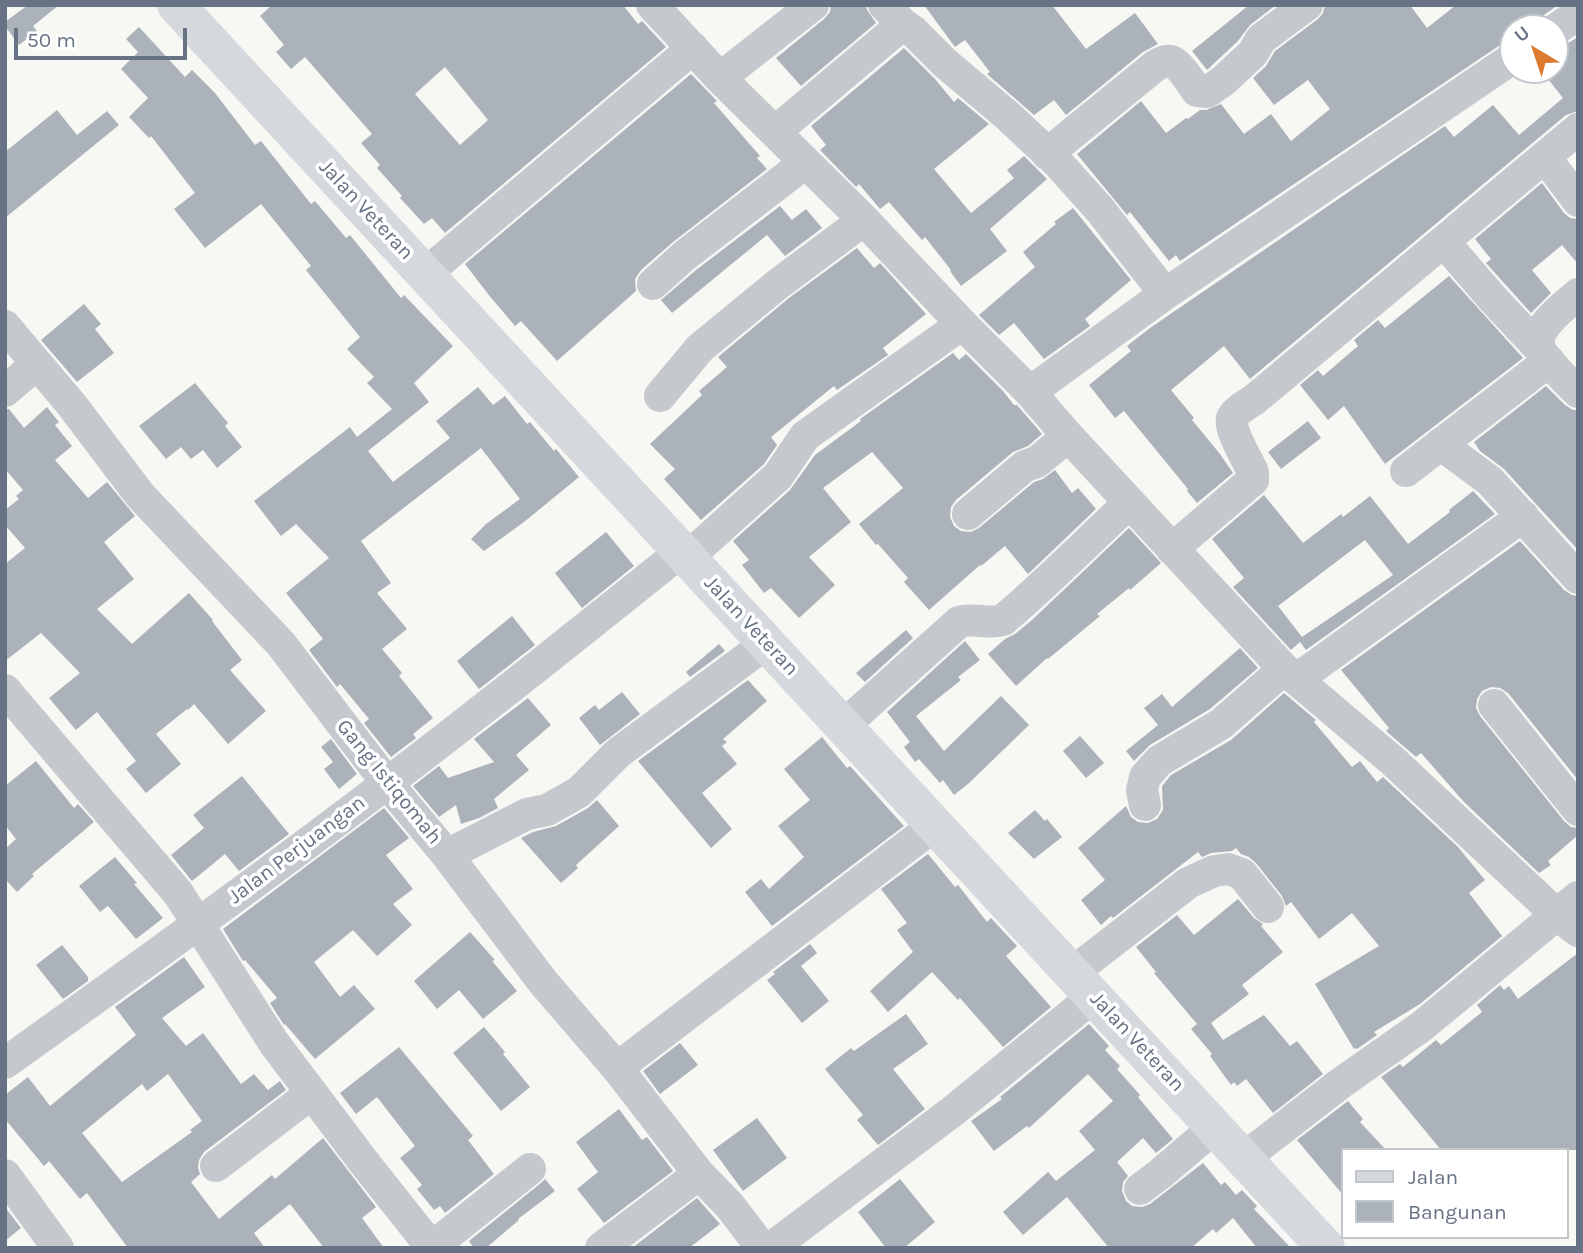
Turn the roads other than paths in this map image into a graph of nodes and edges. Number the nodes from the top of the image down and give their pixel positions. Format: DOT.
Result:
graph roads {
  1 [pos="176,5"];
  2 [pos="652,5"];
  3 [pos="813,5"];
  4 [pos="1307,5"];
  5 [pos="893,15"];
  6 [pos="693,48"];
  7 [pos="1499,67"];
  8 [pos="720,78"];
  9 [pos="1578,130"];
  10 [pos="775,132"];
  11 [pos="1047,154"];
  12 [pos="1545,158"];
  13 [pos="805,163"];
  14 [pos="1578,201"];
  15 [pos="864,220"];
  16 [pos="1444,242"];
  17 [pos="425,274"];
  18 [pos="653,284"];
  19 [pos="1165,294"];
  20 [pos="1578,294"];
  21 [pos="962,324"];
  22 [pos="5,326"];
  23 [pos="1545,355"];
  24 [pos="37,364"];
  25 [pos="5,391"];
  26 [pos="1030,392"];
  27 [pos="1578,392"];
  28 [pos="660,396"];
  29 [pos="1068,436"];
  30 [pos="1440,444"];
  31 [pos="1406,471"];
  32 [pos="1129,503"];
  33 [pos="968,514"];
  34 [pos="1522,516"];
  35 [pos="1172,549"];
  36 [pos="685,554"];
  37 [pos="1578,578"];
  38 [pos="767,643"];
  39 [pos="1291,674"];
  40 [pos="5,690"];
  41 [pos="1494,705"];
  42 [pos="843,726"];
  43 [pos="387,783"];
  44 [pos="1145,805"];
  45 [pos="1578,810"];
  46 [pos="935,825"];
  47 [pos="447,855"];
  48 [pos="1268,906"];
  49 [pos="1570,914"];
  50 [pos="197,925"];
  51 [pos="1083,984"];
  52 [pos="5,1063"];
  53 [pos="617,1068"];
  54 [pos="312,1093"];
  55 [pos="1215,1127"];
  56 [pos="1244,1158"];
  57 [pos="216,1166"];
  58 [pos="530,1169"];
  59 [pos="699,1174"];
  60 [pos="5,1175"];
  61 [pos="1140,1189"];
  62 [pos="432,1247"];
  63 [pos="58,1248"];
  64 [pos="600,1248"];
  65 [pos="762,1248"];
  66 [pos="771,1248"];
  67 [pos="1326,1248"];
  1 -- 17 [label="main road, Jalan Veteran"];
  2 -- 6 [label="street"];
  3 -- 8 [label="street"];
  4 -- 11 [label="street"];
  5 -- 10 [label="street"];
  5 -- 11 [label="street"];
  6 -- 8 [label="street"];
  6 -- 17 [label="street"];
  7 -- 19 [label="street"];
  8 -- 10 [label="street"];
  9 -- 12 [label="street"];
  10 -- 13 [label="street"];
  11 -- 19 [label="street"];
  12 -- 14 [label="street"];
  12 -- 16 [label="street"];
  13 -- 15 [label="street"];
  13 -- 18 [label="street"];
  15 -- 21 [label="street"];
  15 -- 28 [label="street"];
  16 -- 23 [label="street"];
  16 -- 35 [label="street"];
  17 -- 36 [label="main road, Jalan Veteran"];
  19 -- 26 [label="street"];
  20 -- 23 [label="street"];
  21 -- 26 [label="street"];
  21 -- 36 [label="street, Jalan Perjuangan"];
  22 -- 24 [label="street, Gang Istiqomah"];
  23 -- 27 [label="street"];
  23 -- 30 [label="street"];
  24 -- 25 [label="street"];
  24 -- 43 [label="street, Gang Istiqomah"];
  26 -- 29 [label="street"];
  29 -- 32 [label="street"];
  29 -- 33 [label="street"];
  30 -- 31 [label="street"];
  30 -- 34 [label="street"];
  32 -- 35 [label="street"];
  32 -- 42 [label="street"];
  34 -- 37 [label="street"];
  34 -- 39 [label="street"];
  35 -- 39 [label="street"];
  36 -- 38 [label="main road, Jalan Veteran"];
  36 -- 43 [label="street, Jalan Perjuangan"];
  38 -- 42 [label="main road, Jalan Veteran"];
  38 -- 47 [label="street"];
  39 -- 44 [label="street"];
  39 -- 49 [label="street"];
  40 -- 50 [label="street"];
  41 -- 45 [label="street"];
  42 -- 46 [label="main road, Jalan Veteran"];
  43 -- 47 [label="street, Gang Istiqomah"];
  43 -- 50 [label="street, Jalan Perjuangan"];
  46 -- 51 [label="main road, Jalan Veteran"];
  46 -- 53 [label="street"];
  47 -- 53 [label="street, Gang Istiqomah"];
  48 -- 51 [label="street"];
  49 -- 56 [label="street"];
  50 -- 52 [label="street, Jalan Perjuangan"];
  50 -- 54 [label="street"];
  51 -- 55 [label="main road, Jalan Veteran"];
  51 -- 66 [label="street"];
  53 -- 59 [label="street, Gang Istiqomah"];
  54 -- 57 [label="street"];
  54 -- 62 [label="street"];
  55 -- 56 [label="main road, Jalan Veteran"];
  55 -- 61 [label="street"];
  56 -- 67 [label="main road, Jalan Veteran"];
  58 -- 62 [label="street"];
  59 -- 64 [label="street"];
  59 -- 65 [label="street, Gang Istiqomah"];
  60 -- 63 [label="street"];
}
